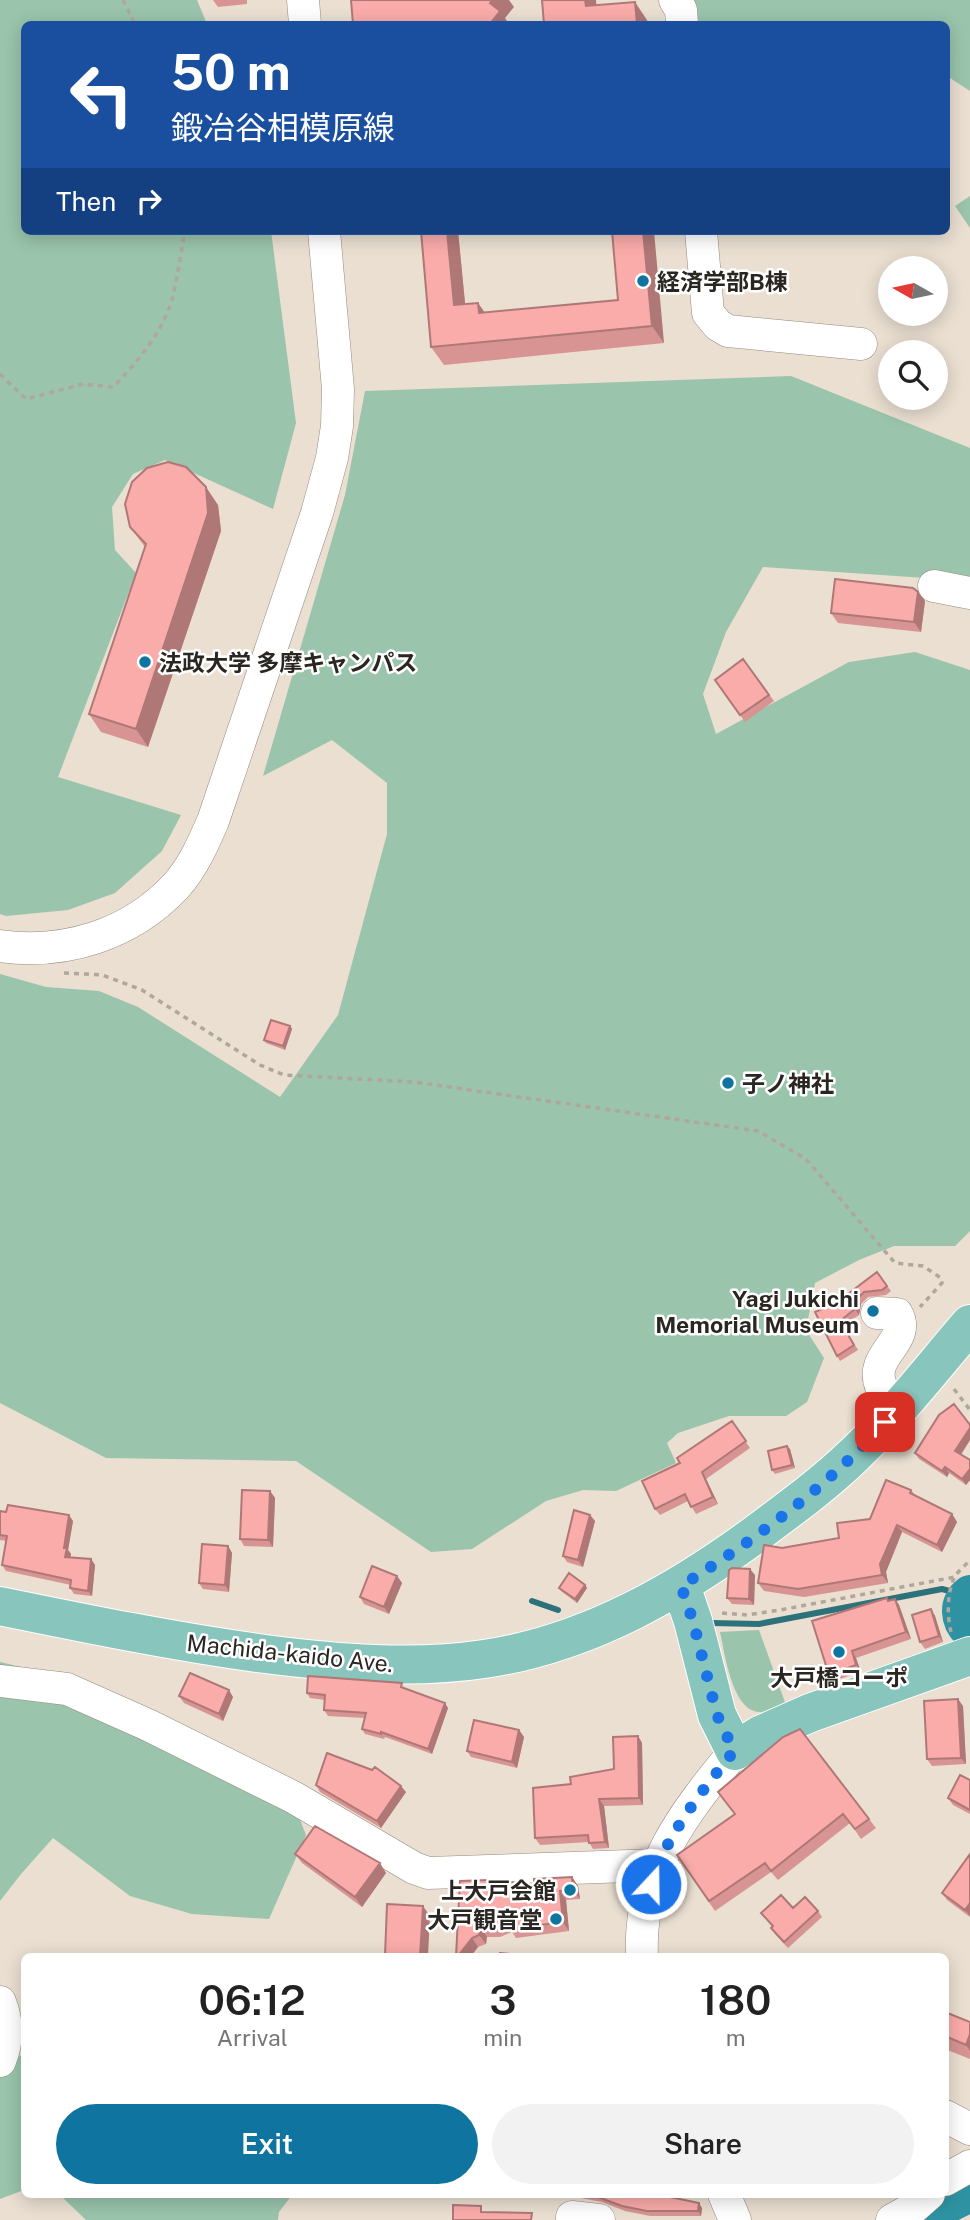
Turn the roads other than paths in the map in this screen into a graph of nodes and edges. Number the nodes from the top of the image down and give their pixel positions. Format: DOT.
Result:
graph roads {
  1 [pos="303,0"];
  2 [pos="675,0"];
  3 [pos="305,21"];
  4 [pos="682,21"];
  5 [pos="324,235"];
  6 [pos="701,235"];
  7 [pos="862,344"];
  8 [pos="934,586"];
  9 [pos="970,593"];
  10 [pos="0,946"];
  11 [pos="889,1320"];
  12 [pos="970,1324"];
  13 [pos="897,1409"];
  14 [pos="685,1598"];
  15 [pos="0,1606"];
  16 [pos="967,1660"];
  17 [pos="0,1681"];
  18 [pos="734,1751"];
  19 [pos="657,1865"];
  20 [pos="642,1953"];
  21 [pos="0,2002"];
  22 [pos="0,2061"];
  23 [pos="949,2118"];
  24 [pos="970,2129"];
  25 [pos="970,2166"];
  26 [pos="949,2178"];
  27 [pos="726,2198"];
  28 [pos="924,2198"];
  29 [pos="735,2220"];
  30 [pos="892,2220"];
  1 -- 3 [label="street"];
  2 -- 4 [label="street"];
  5 -- 10 [label="street"];
  6 -- 7 [label="street"];
  8 -- 9 [label="street"];
  11 -- 13 [label="street"];
  12 -- 13 [label="main road, Machida-kaido Ave."];
  13 -- 14 [label="main road, Machida-kaido Ave."];
  14 -- 15 [label="main road, Machida-kaido Ave."];
  14 -- 18 [label="main road"];
  16 -- 18 [label="main road"];
  17 -- 19 [label="street"];
  18 -- 19 [label="street"];
  19 -- 20 [label="street"];
  21 -- 22 [label="street"];
  23 -- 24 [label="street"];
  25 -- 26 [label="street"];
  27 -- 29 [label="street"];
  28 -- 30 [label="street"];
}
